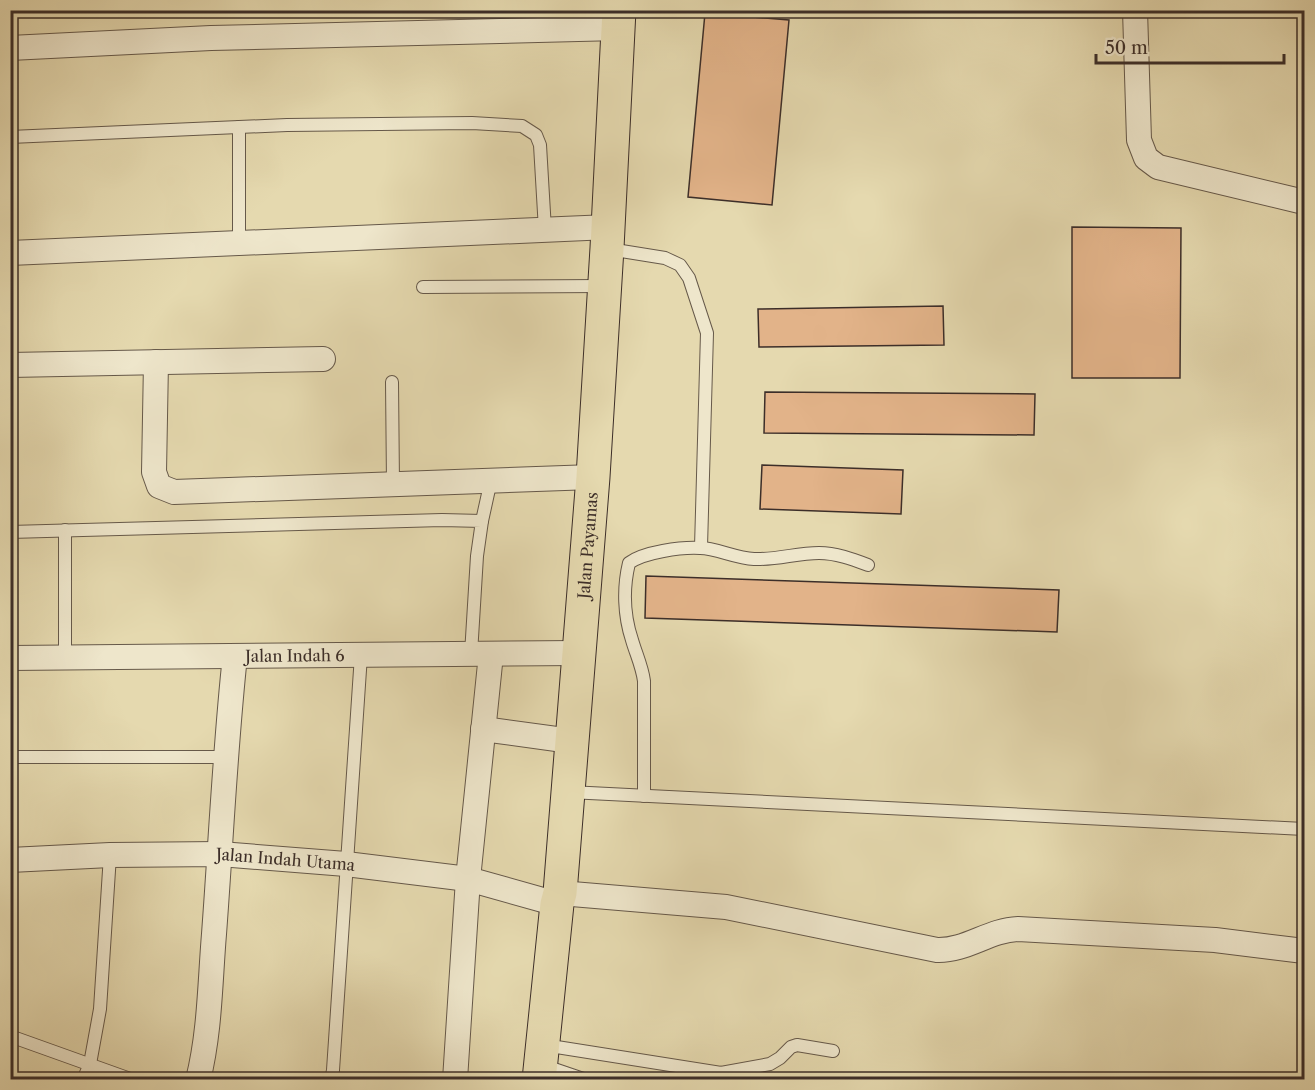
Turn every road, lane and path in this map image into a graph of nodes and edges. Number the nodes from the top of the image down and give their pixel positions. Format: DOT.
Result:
graph roads {
  1 [pos="1135,10"];
  2 [pos="619,19"];
  3 [pos="511,21"];
  4 [pos="10,48"];
  5 [pos="239,127"];
  6 [pos="10,137"];
  7 [pos="1305,202"];
  8 [pos="545,230"];
  9 [pos="608,238"];
  10 [pos="239,243"];
  11 [pos="10,253"];
  12 [pos="605,286"];
  13 [pos="423,287"];
  14 [pos="323,359"];
  15 [pos="156,362"];
  16 [pos="10,365"];
  17 [pos="392,382"];
  18 [pos="593,477"];
  19 [pos="491,480"];
  20 [pos="393,484"];
  21 [pos="482,521"];
  22 [pos="65,530"];
  23 [pos="10,532"];
  24 [pos="701,548"];
  25 [pos="868,565"];
  26 [pos="578,653"];
  27 [pos="481,654"];
  28 [pos="361,655"];
  29 [pos="234,656"];
  30 [pos="65,657"];
  31 [pos="10,658"];
  32 [pos="483,729"];
  33 [pos="571,741"];
  34 [pos="10,757"];
  35 [pos="225,758"];
  36 [pos="569,792"];
  37 [pos="644,796"];
  38 [pos="1305,829"];
  39 [pos="220,854"];
  40 [pos="110,855"];
  41 [pos="10,860"];
  42 [pos="346,864"];
  43 [pos="468,879"];
  44 [pos="559,898"];
  45 [pos="1305,951"];
  46 [pos="10,1036"];
  47 [pos="833,1051"];
  48 [pos="541,1063"];
  49 [pos="90,1064"];
  50 [pos="83,1080"];
  51 [pos="133,1080"];
  52 [pos="198,1080"];
  53 [pos="331,1080"];
  54 [pos="455,1080"];
  55 [pos="586,1080"];
  1 -- 7 [label="street"];
  2 -- 3 [label="street"];
  2 -- 9 [label="highway, Jalan Payamas"];
  3 -- 4 [label="street"];
  5 -- 6 [label="lane"];
  5 -- 8 [label="lane"];
  5 -- 10 [label="lane"];
  8 -- 9 [label="street"];
  8 -- 10 [label="street"];
  9 -- 12 [label="highway, Jalan Payamas"];
  9 -- 24 [label="lane"];
  10 -- 11 [label="street"];
  12 -- 13 [label="lane"];
  12 -- 18 [label="highway, Jalan Payamas"];
  14 -- 15 [label="street"];
  15 -- 16 [label="street"];
  15 -- 20 [label="street"];
  17 -- 20 [label="lane"];
  18 -- 19 [label="street"];
  18 -- 26 [label="highway, Jalan Payamas"];
  19 -- 20 [label="street"];
  19 -- 21 [label="lane"];
  21 -- 22 [label="lane"];
  21 -- 27 [label="lane"];
  22 -- 23 [label="lane"];
  22 -- 30 [label="lane"];
  24 -- 25 [label="lane"];
  24 -- 37 [label="lane"];
  26 -- 27 [label="street, Jalan Indah 6"];
  26 -- 33 [label="highway, Jalan Payamas"];
  27 -- 28 [label="street, Jalan Indah 6"];
  27 -- 32 [label="street"];
  28 -- 29 [label="street, Jalan Indah 6"];
  28 -- 42 [label="lane"];
  29 -- 30 [label="street, Jalan Indah 6"];
  29 -- 35 [label="street"];
  30 -- 31 [label="street, Jalan Indah 6"];
  32 -- 33 [label="street"];
  32 -- 43 [label="street"];
  33 -- 36 [label="highway, Jalan Payamas"];
  34 -- 35 [label="lane"];
  35 -- 39 [label="street"];
  36 -- 37 [label="lane"];
  36 -- 44 [label="highway, Jalan Payamas"];
  37 -- 38 [label="lane"];
  39 -- 40 [label="street, Jalan Indah Utama"];
  39 -- 42 [label="street, Jalan Indah Utama"];
  39 -- 52 [label="street"];
  40 -- 41 [label="street, Jalan Indah Utama"];
  40 -- 49 [label="lane"];
  42 -- 43 [label="street, Jalan Indah Utama"];
  42 -- 53 [label="lane"];
  43 -- 44 [label="street, Jalan Indah Utama"];
  43 -- 54 [label="street"];
  44 -- 45 [label="street, Jalan Indah Utama"];
  44 -- 48 [label="highway, Jalan Payamas"];
  46 -- 49 [label="lane"];
  47 -- 48 [label="lane"];
  48 -- 55 [label="lane"];
  49 -- 50 [label="lane"];
  49 -- 51 [label="lane"];
}
